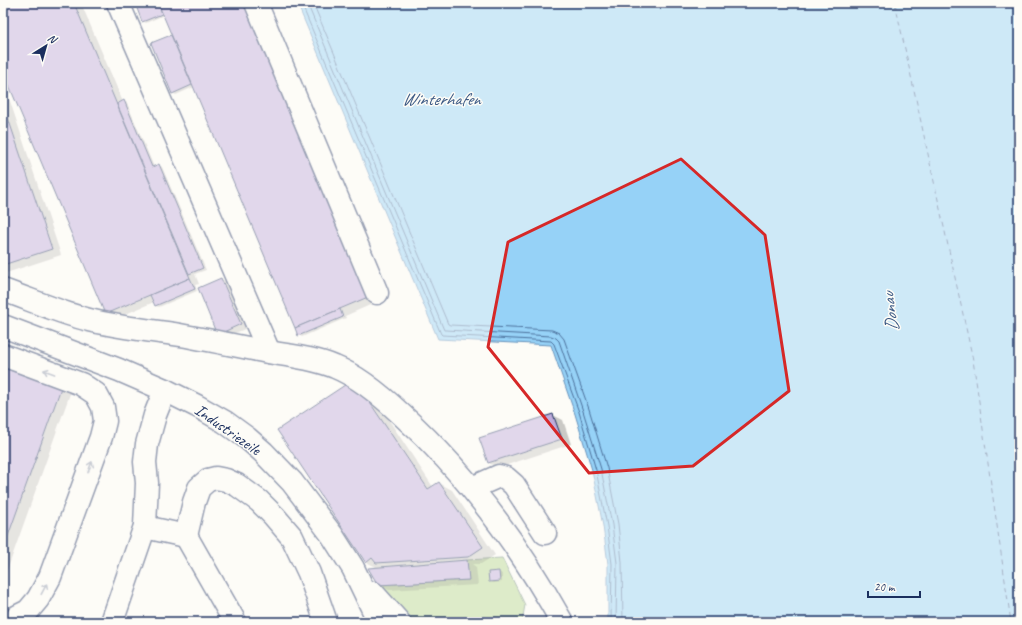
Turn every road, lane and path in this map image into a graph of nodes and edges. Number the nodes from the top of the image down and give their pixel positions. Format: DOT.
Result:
graph roads {
  1 [pos="118,3"];
  2 [pos="256,3"];
  3 [pos="3,290"];
  4 [pos="377,293"];
  5 [pos="3,326"];
  6 [pos="269,352"];
  7 [pos="3,355"];
  8 [pos="165,390"];
  9 [pos="472,488"];
  10 [pos="145,526"];
  11 [pos="545,533"];
  12 [pos="186,536"];
  13 [pos="354,568"];
  14 [pos="18,616"];
  15 [pos="112,622"];
  16 [pos="235,622"];
  17 [pos="326,622"];
  18 [pos="379,622"];
  19 [pos="399,622"];
  20 [pos="562,622"];
  1 -- 6 [label="street"];
  2 -- 4 [label="street"];
  3 -- 6 [label="street"];
  5 -- 8 [label="street, Industriezeile"];
  6 -- 9 [label="street"];
  14 -- 7 [label="street, one-way"];
  8 -- 10 [label="street"];
  8 -- 13 [label="street, Industriezeile"];
  9 -- 11 [label="street"];
  9 -- 20 [label="street"];
  10 -- 12 [label="street"];
  10 -- 15 [label="street"];
  12 -- 16 [label="street"];
  12 -- 17 [label="street"];
  13 -- 18 [label="street, Industriezeile"];
  13 -- 19 [label="street"];
}
